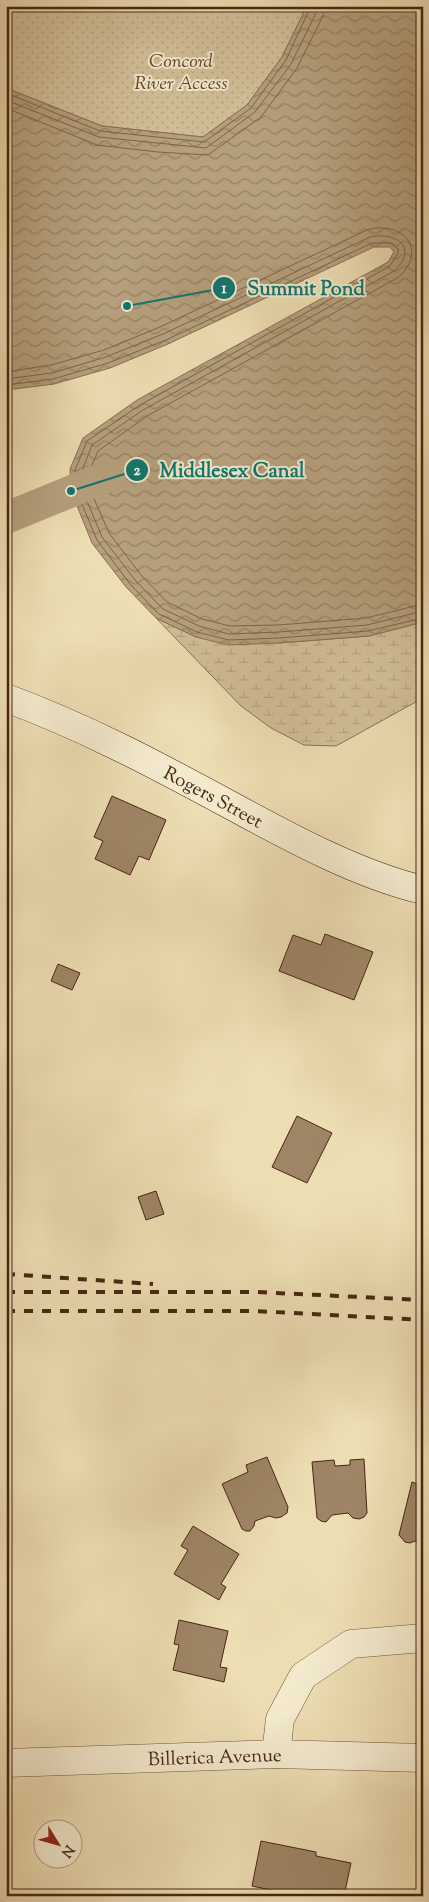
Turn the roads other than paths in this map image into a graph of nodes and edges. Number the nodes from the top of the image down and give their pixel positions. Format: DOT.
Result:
graph roads {
  1 [pos="6,698"];
  2 [pos="423,890"];
  3 [pos="423,1638"];
  4 [pos="276,1754"];
  5 [pos="423,1758"];
  6 [pos="6,1763"];
  1 -- 2 [label="street, Rogers Street"];
  3 -- 4 [label="street"];
  4 -- 5 [label="street, Billerica Avenue"];
  4 -- 6 [label="street, Billerica Avenue"];
}
